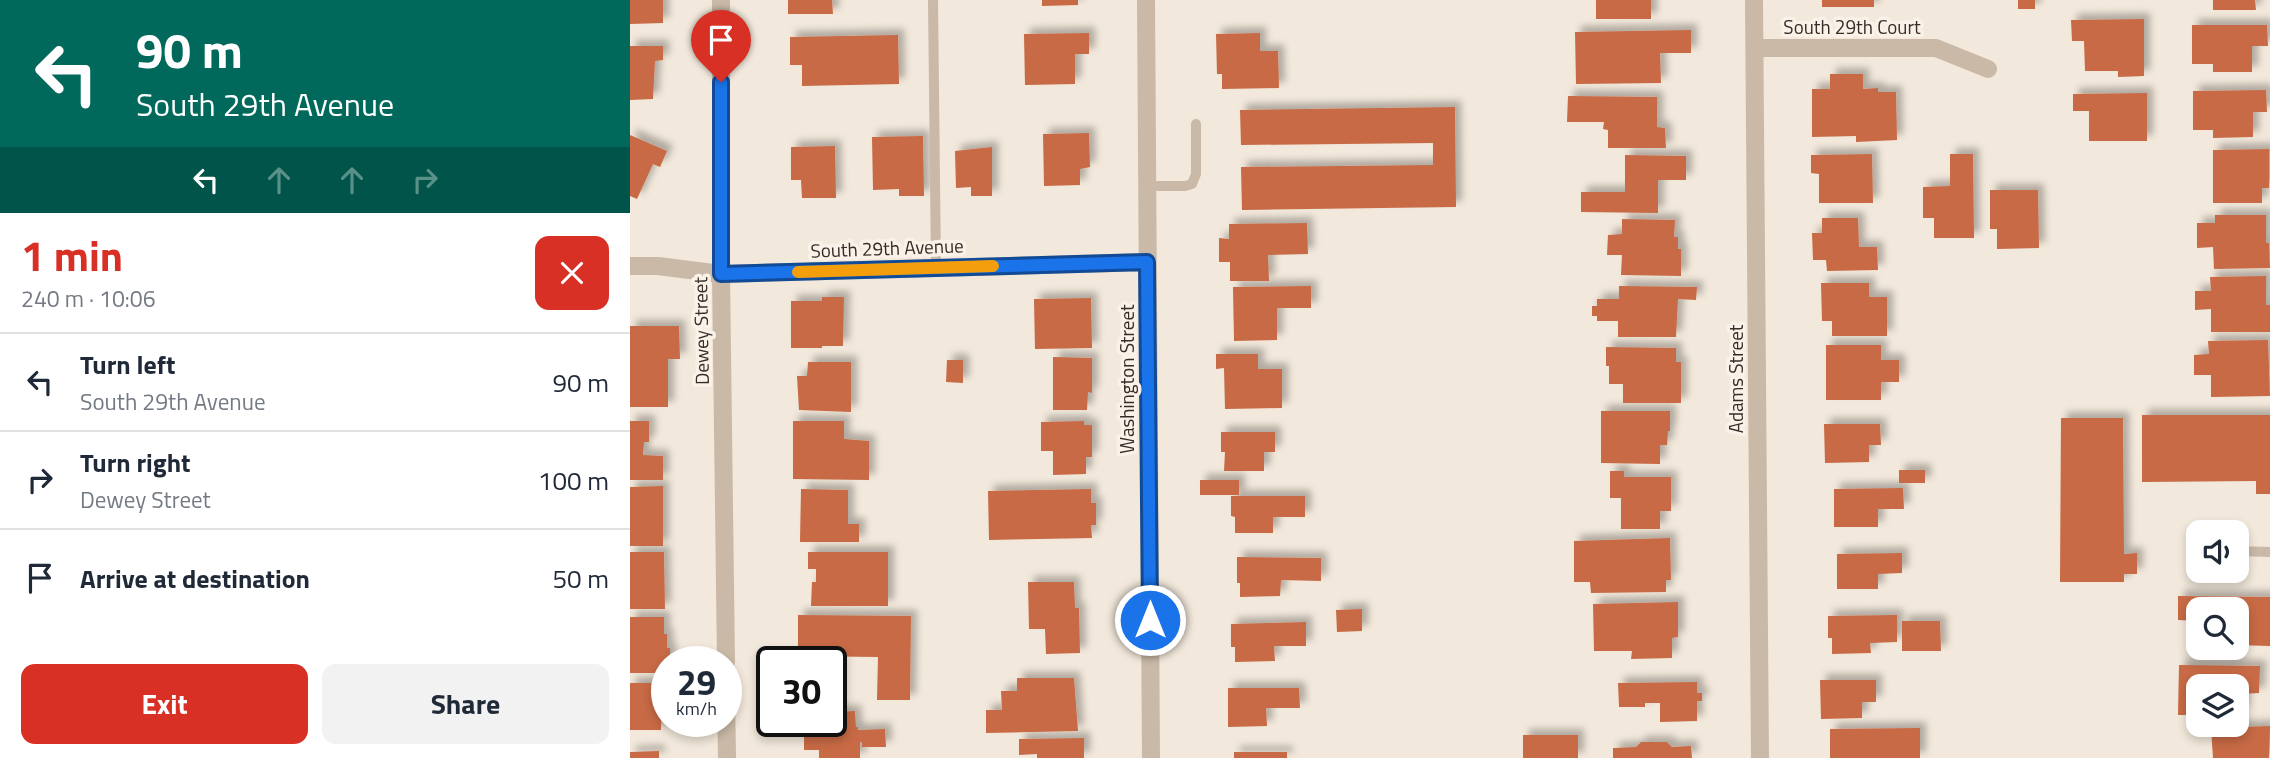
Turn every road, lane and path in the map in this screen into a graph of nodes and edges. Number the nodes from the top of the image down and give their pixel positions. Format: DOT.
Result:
graph roads {
  1 [pos="721,0"];
  2 [pos="933,0"];
  3 [pos="1146,0"];
  4 [pos="1754,0"];
  5 [pos="1755,48"];
  6 [pos="1988,69"];
  7 [pos="1196,124"];
  8 [pos="1147,186"];
  9 [pos="1147,262"];
  10 [pos="630,266"];
  11 [pos="936,268"];
  12 [pos="721,274"];
  13 [pos="2249,551"];
  14 [pos="2270,552"];
  15 [pos="726,646"];
  16 [pos="727,737"];
  17 [pos="727,758"];
  18 [pos="1151,758"];
  19 [pos="1760,758"];
  1 -- 12 [label="street, Dewey Street"];
  2 -- 11 [label="lane"];
  3 -- 8 [label="street, Washington Street"];
  4 -- 5 [label="street, Adams Street"];
  5 -- 6 [label="street, South 29th Court"];
  5 -- 19 [label="street, Adams Street"];
  7 -- 8 [label="lane"];
  8 -- 9 [label="street, Washington Street"];
  9 -- 11 [label="street, South 29th Avenue"];
  9 -- 18 [label="street, Washington Street"];
  10 -- 12 [label="street, South 29th Avenue"];
  11 -- 12 [label="street, South 29th Avenue"];
  12 -- 15 [label="street, Dewey Street"];
  13 -- 14 [label="lane"];
  16 -- 17 [label="street"];
}
